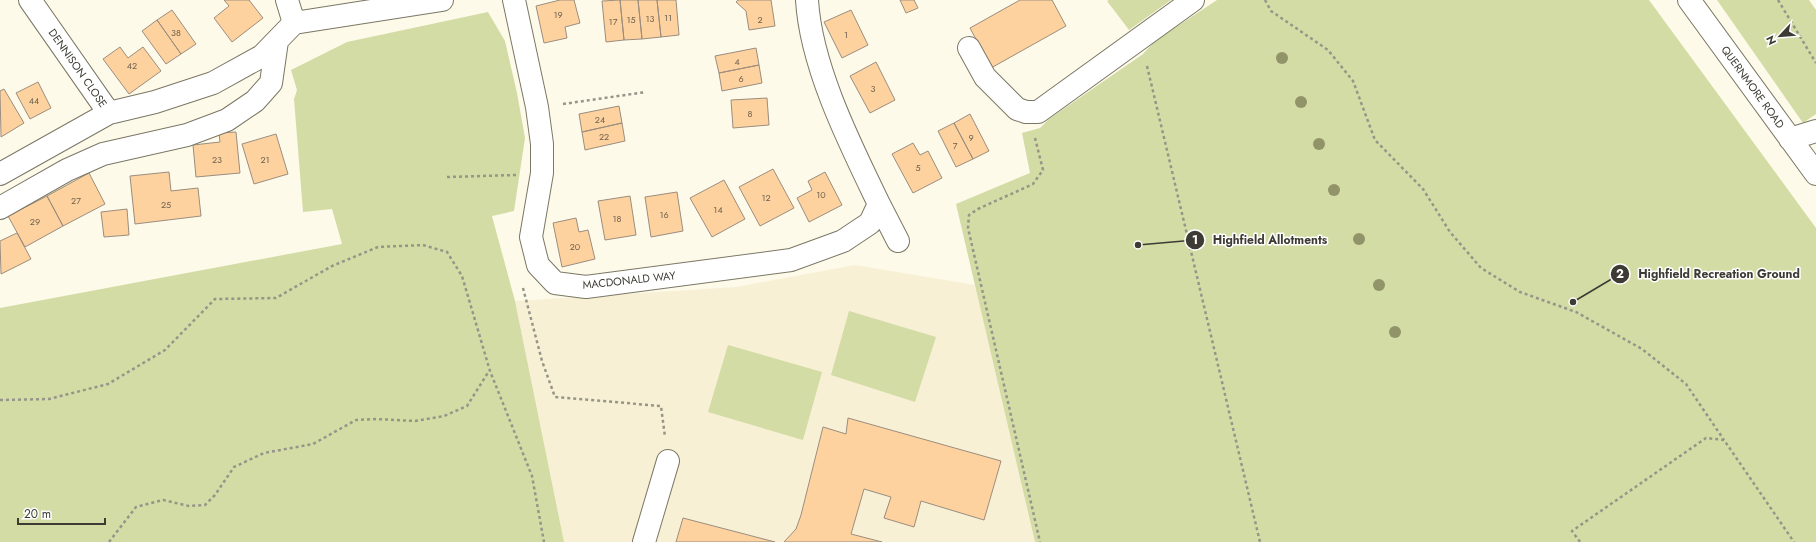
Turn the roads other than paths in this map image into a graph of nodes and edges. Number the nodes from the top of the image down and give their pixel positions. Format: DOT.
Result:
graph roads {
  1 [pos="30,0"];
  2 [pos="287,0"];
  3 [pos="442,0"];
  4 [pos="514,0"];
  5 [pos="807,0"];
  6 [pos="1193,0"];
  7 [pos="1689,0"];
  8 [pos="294,23"];
  9 [pos="276,41"];
  10 [pos="969,48"];
  11 [pos="109,112"];
  12 [pos="1816,131"];
  13 [pos="1790,139"];
  14 [pos="0,174"];
  15 [pos="1816,174"];
  16 [pos="879,204"];
  17 [pos="0,208"];
  18 [pos="898,241"];
  19 [pos="668,461"];
  20 [pos="644,542"];
  1 -- 11 [label="street, DENNISON CLOSE"];
  2 -- 8 [label="street"];
  3 -- 8 [label="street"];
  4 -- 16 [label="street, MACDONALD WAY"];
  5 -- 16 [label="street"];
  6 -- 10 [label="street"];
  7 -- 13 [label="street, QUERNMORE ROAD"];
  8 -- 9 [label="street"];
  9 -- 11 [label="street"];
  9 -- 17 [label="street"];
  11 -- 14 [label="street, DENNISON CLOSE"];
  12 -- 13 [label="street"];
  13 -- 15 [label="street, QUERNMORE ROAD"];
  16 -- 18 [label="street"];
  19 -- 20 [label="street"];
}
